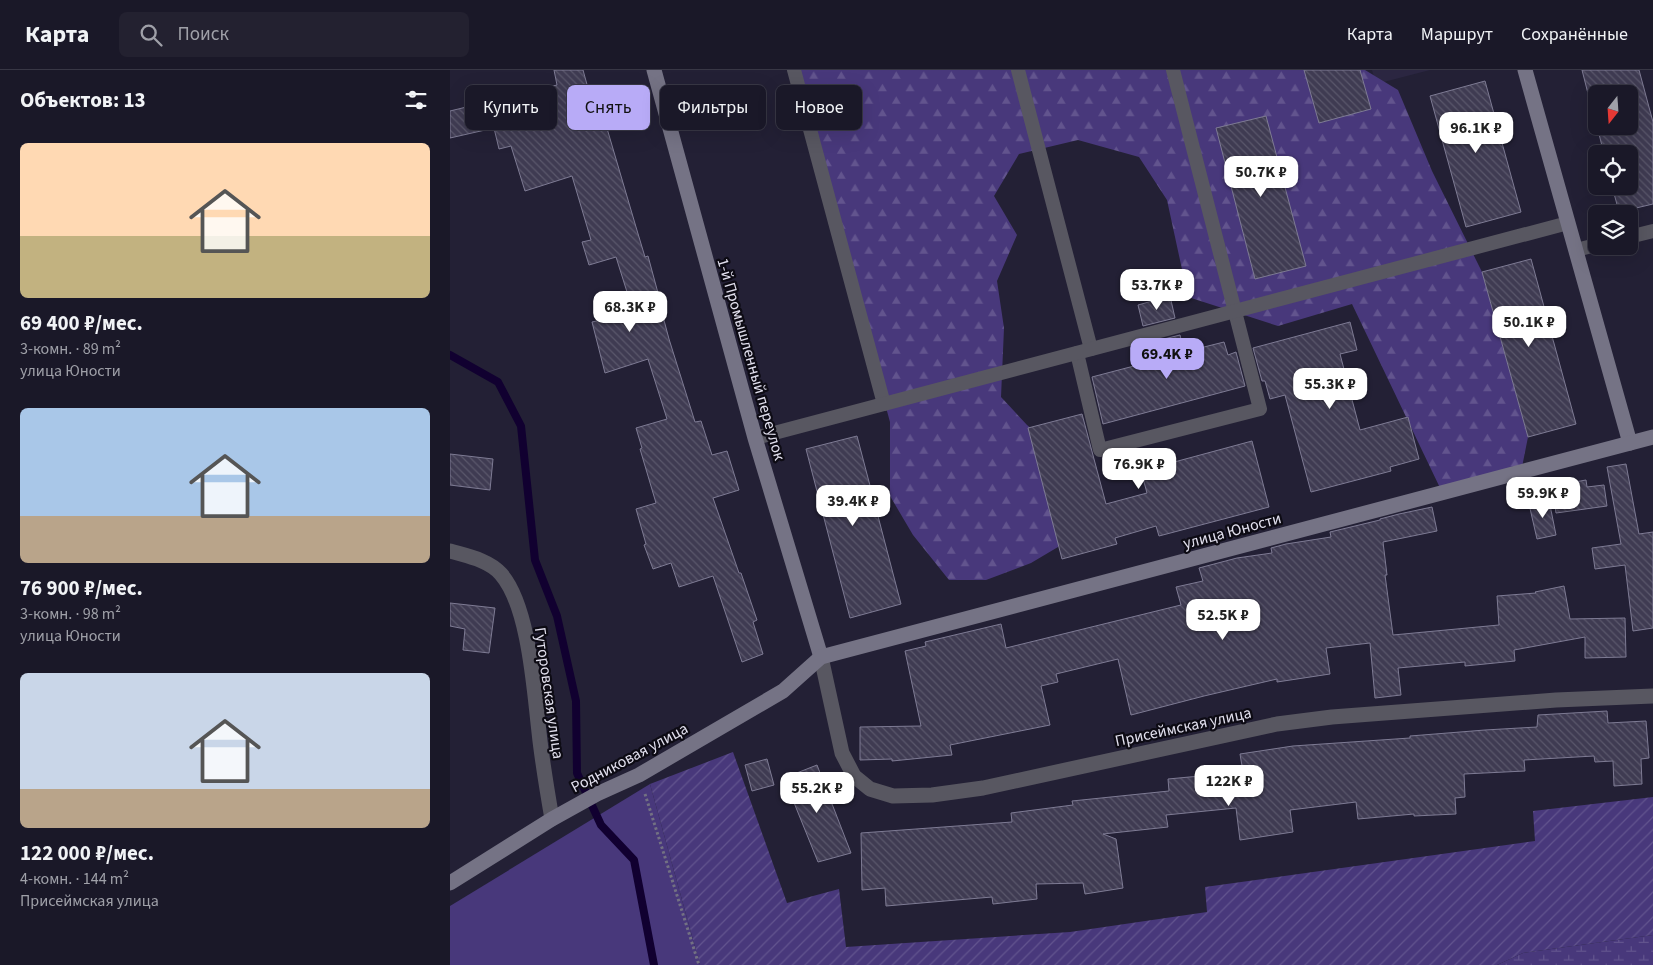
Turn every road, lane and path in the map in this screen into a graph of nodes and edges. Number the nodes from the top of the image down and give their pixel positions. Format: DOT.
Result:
graph roads {
  1 [pos="654,70"];
  2 [pos="794,70"];
  3 [pos="1018,70"];
  4 [pos="1173,70"];
  5 [pos="1525,70"];
  6 [pos="1568,223"];
  7 [pos="1653,231"];
  8 [pos="1638,235"];
  9 [pos="1588,247"];
  10 [pos="1576,250"];
  11 [pos="1234,311"];
  12 [pos="1091,349"];
  13 [pos="1077,353"];
  14 [pos="884,404"];
  15 [pos="1653,437"];
  16 [pos="756,438"];
  17 [pos="1630,443"];
  18 [pos="450,551"];
  19 [pos="820,657"];
  20 [pos="1653,696"];
  21 [pos="638,776"];
  22 [pos="552,819"];
  23 [pos="450,883"];
  24 [pos="699,965"];
  1 -- 16 [label="street, 1-й Промышленный переулок"];
  2 -- 14 [label="lane"];
  3 -- 12 [label="lane"];
  4 -- 11 [label="lane"];
  5 -- 6 [label="street"];
  6 -- 10 [label="street"];
  6 -- 11 [label="lane"];
  7 -- 8 [label="lane"];
  9 -- 10 [label="lane"];
  10 -- 17 [label="street"];
  11 -- 12 [label="lane"];
  11 -- 13 [label="lane"];
  12 -- 13 [label="lane"];
  13 -- 14 [label="lane"];
  14 -- 16 [label="lane"];
  15 -- 17 [label="street, улица Юности"];
  16 -- 19 [label="street, 1-й Промышленный переулок"];
  17 -- 19 [label="street, улица Юности"];
  18 -- 22 [label="street, Гуторовская улица"];
  19 -- 20 [label="street, Присеймская улица"];
  19 -- 21 [label="street, Родниковая улица"];
  21 -- 22 [label="street, Родниковая улица"];
  21 -- 24 [label="path"];
  22 -- 23 [label="street, Родниковая улица"];
}
